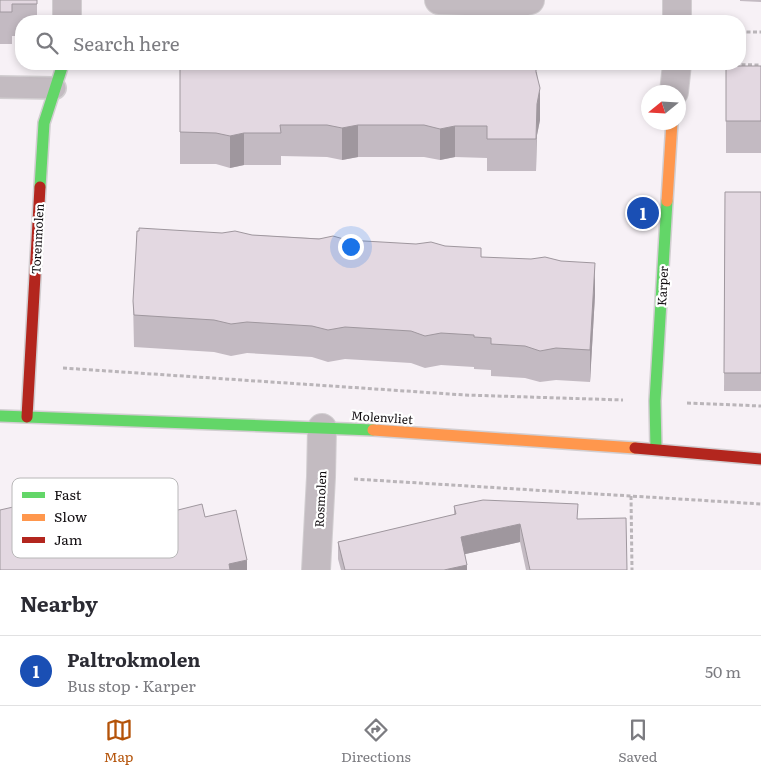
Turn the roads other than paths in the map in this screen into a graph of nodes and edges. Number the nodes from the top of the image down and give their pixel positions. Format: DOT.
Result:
graph roads {
  1 [pos="67,0"];
  2 [pos="439,0"];
  3 [pos="530,0"];
  4 [pos="677,0"];
  5 [pos="67,15"];
  6 [pos="677,15"];
  7 [pos="61,70"];
  8 [pos="676,70"];
  9 [pos="675,85"];
  10 [pos="0,87"];
  11 [pos="55,88"];
  12 [pos="671,130"];
  13 [pos="0,416"];
  14 [pos="27,417"];
  15 [pos="322,428"];
  16 [pos="656,450"];
  17 [pos="761,459"];
  18 [pos="316,570"];
  1 -- 5 [label="street"];
  2 -- 3 [label="street"];
  4 -- 6 [label="street"];
  7 -- 11 [label="street, Torenmolen"];
  8 -- 9 [label="street"];
  10 -- 11 [label="lane"];
  11 -- 14 [label="street, Torenmolen"];
  12 -- 16 [label="street, Karper"];
  13 -- 14 [label="street, Molenvliet"];
  14 -- 15 [label="street, Molenvliet"];
  15 -- 16 [label="street, Molenvliet"];
  15 -- 18 [label="street, Rosmolen"];
  16 -- 17 [label="street, Molenvliet"];
}
